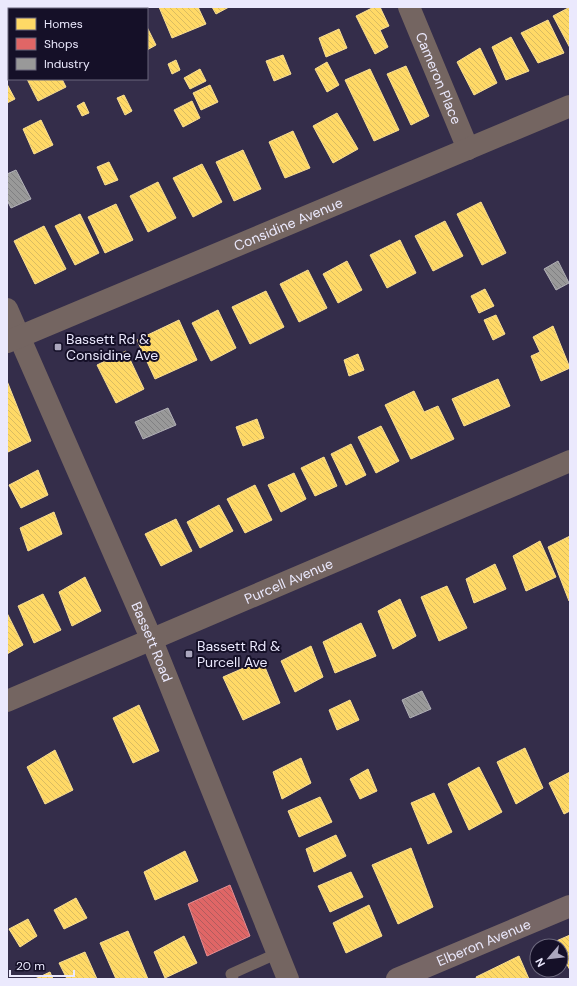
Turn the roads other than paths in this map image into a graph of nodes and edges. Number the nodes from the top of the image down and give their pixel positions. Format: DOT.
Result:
graph roads {
  1 [pos="409,7"];
  2 [pos="570,106"];
  3 [pos="468,149"];
  4 [pos="7,309"];
  5 [pos="13,339"];
  6 [pos="570,461"];
  7 [pos="152,638"];
  8 [pos="7,701"];
  9 [pos="570,906"];
  10 [pos="278,953"];
  11 [pos="233,979"];
  12 [pos="288,979"];
  13 [pos="397,979"];
  1 -- 3 [label="street, Cameron Place"];
  2 -- 3 [label="street, Considine Avenue"];
  3 -- 5 [label="street, Considine Avenue"];
  4 -- 5 [label="street, Bassett Road"];
  5 -- 7 [label="street, Bassett Road"];
  6 -- 7 [label="street, Purcell Avenue"];
  7 -- 8 [label="street, Purcell Avenue"];
  7 -- 10 [label="street, Bassett Road"];
  9 -- 13 [label="street, Elberon Avenue"];
  10 -- 11 [label="lane"];
  10 -- 12 [label="street, Bassett Road"];
}
